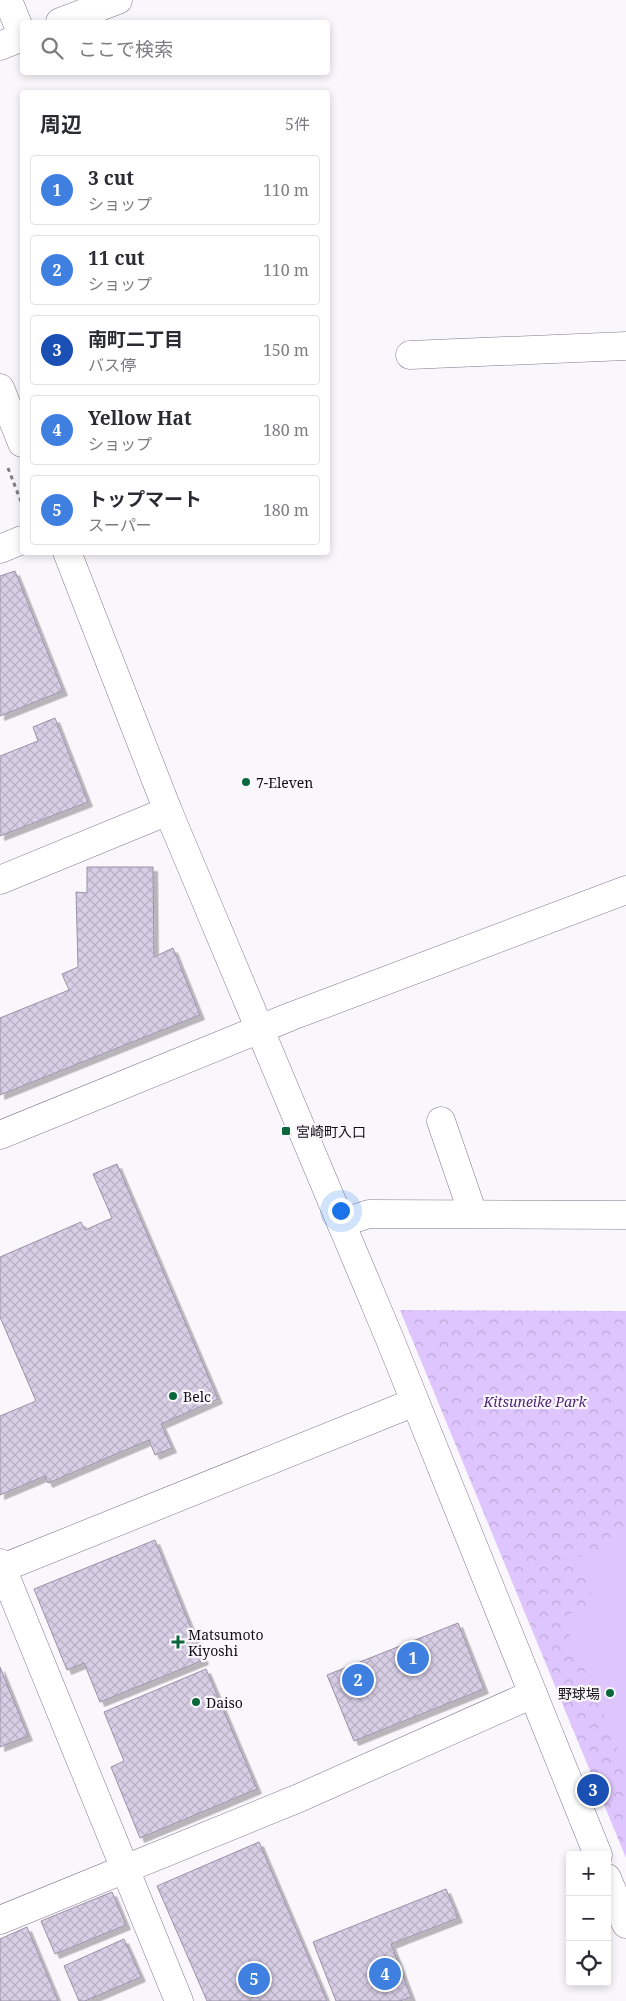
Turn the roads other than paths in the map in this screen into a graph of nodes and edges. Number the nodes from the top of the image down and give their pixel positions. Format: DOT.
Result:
graph roads {
  1 [pos="8,0"];
  2 [pos="118,0"];
  3 [pos="65,20"];
  4 [pos="20,31"];
  5 [pos="20,37"];
  6 [pos="0,46"];
  7 [pos="626,346"];
  8 [pos="410,355"];
  9 [pos="0,388"];
  10 [pos="20,437"];
  11 [pos="20,541"];
  12 [pos="0,549"];
  13 [pos="68,555"];
  14 [pos="168,811"];
  15 [pos="0,880"];
  16 [pos="626,890"];
  17 [pos="261,1029"];
  18 [pos="441,1121"];
  19 [pos="0,1135"];
  20 [pos="473,1214"];
  21 [pos="626,1215"];
  22 [pos="341,1223"];
  23 [pos="414,1402"];
  24 [pos="1,1567"];
  25 [pos="533,1694"];
  26 [pos="596,1851"];
  27 [pos="125,1869"];
  28 [pos="611,1888"];
  29 [pos="0,1920"];
  30 [pos="626,1924"];
  31 [pos="179,2001"];
  1 -- 4 [label="street"];
  2 -- 3 [label="street"];
  5 -- 6 [label="street"];
  7 -- 8 [label="street"];
  9 -- 10 [label="street"];
  11 -- 12 [label="street"];
  13 -- 14 [label="street"];
  14 -- 15 [label="street"];
  14 -- 17 [label="street"];
  16 -- 17 [label="street"];
  17 -- 19 [label="street"];
  17 -- 22 [label="street"];
  18 -- 20 [label="street"];
  20 -- 21 [label="street"];
  20 -- 22 [label="street"];
  22 -- 23 [label="street"];
  23 -- 24 [label="street"];
  23 -- 25 [label="street"];
  24 -- 27 [label="street"];
  25 -- 26 [label="street"];
  25 -- 27 [label="street"];
  27 -- 29 [label="street"];
  27 -- 31 [label="street"];
  28 -- 30 [label="street"];
}
